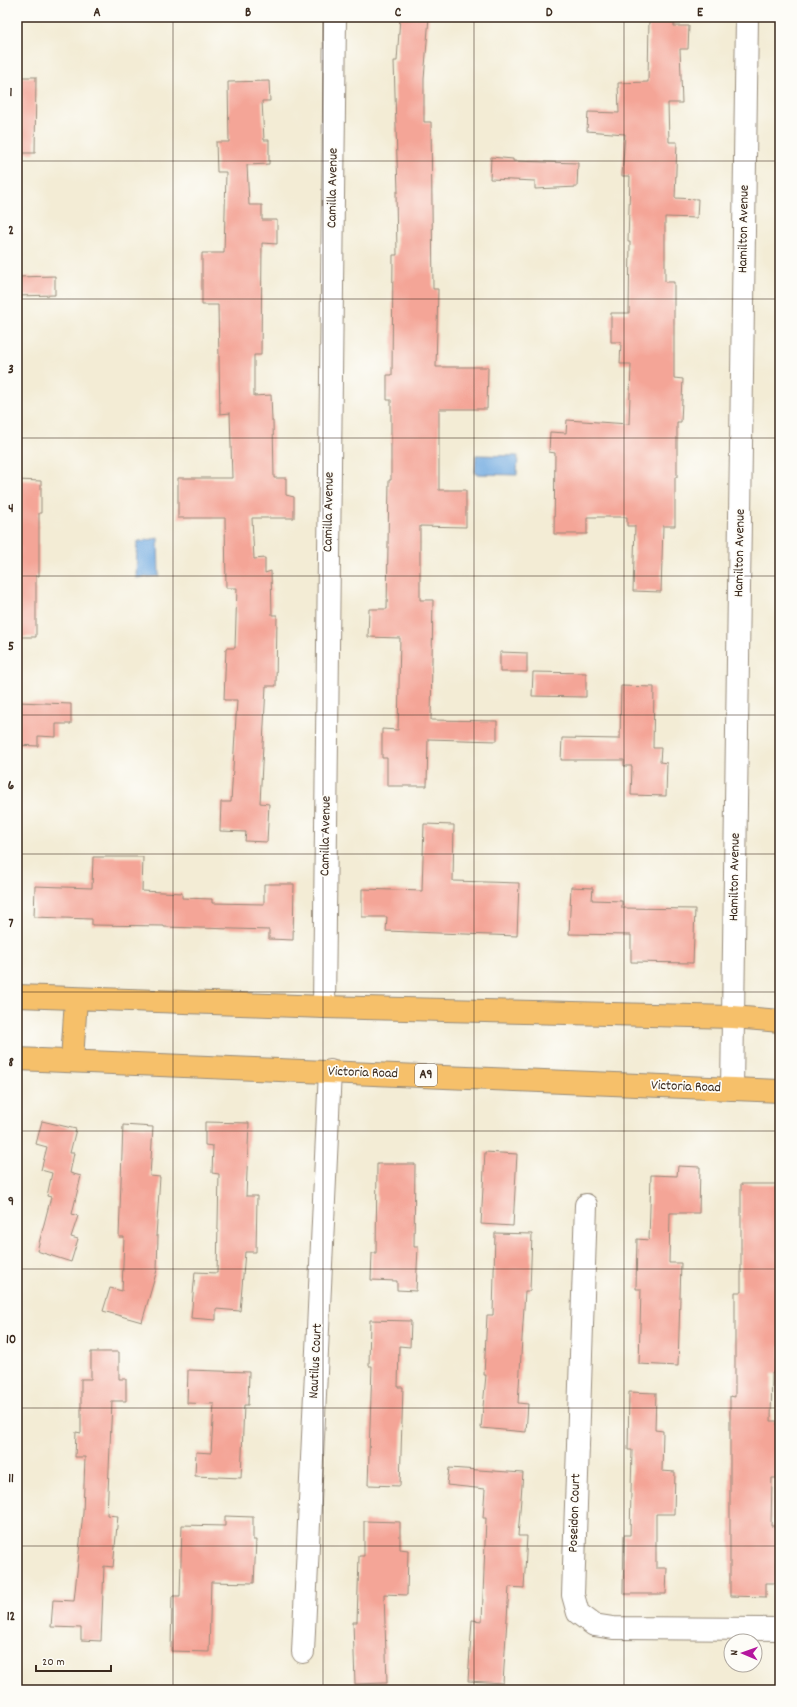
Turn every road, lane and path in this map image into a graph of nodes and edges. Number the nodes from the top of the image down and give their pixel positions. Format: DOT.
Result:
graph roads {
  1 [pos="335,17"];
  2 [pos="747,17"];
  3 [pos="17,996"];
  4 [pos="76,999"];
  5 [pos="324,1007"];
  6 [pos="733,1017"];
  7 [pos="780,1020"];
  8 [pos="17,1059"];
  9 [pos="72,1060"];
  10 [pos="330,1071"];
  11 [pos="732,1089"];
  12 [pos="780,1091"];
  13 [pos="586,1205"];
  14 [pos="780,1629"];
  15 [pos="303,1652"];
  1 -- 5 [label="street, Camilla Avenue"];
  2 -- 6 [label="street, Hamilton Avenue"];
  3 -- 4 [label="highway"];
  4 -- 5 [label="highway"];
  4 -- 9 [label="highway"];
  5 -- 6 [label="highway"];
  6 -- 7 [label="highway"];
  6 -- 11 [label="street, Hamilton Avenue"];
  8 -- 9 [label="highway, Victoria Road / A9"];
  9 -- 10 [label="highway, Victoria Road / A9"];
  10 -- 11 [label="highway, Victoria Road / A9"];
  10 -- 15 [label="street, Nautilus Court"];
  11 -- 12 [label="highway, Victoria Road / A9"];
  13 -- 14 [label="street, Poseidon Court"];
}
